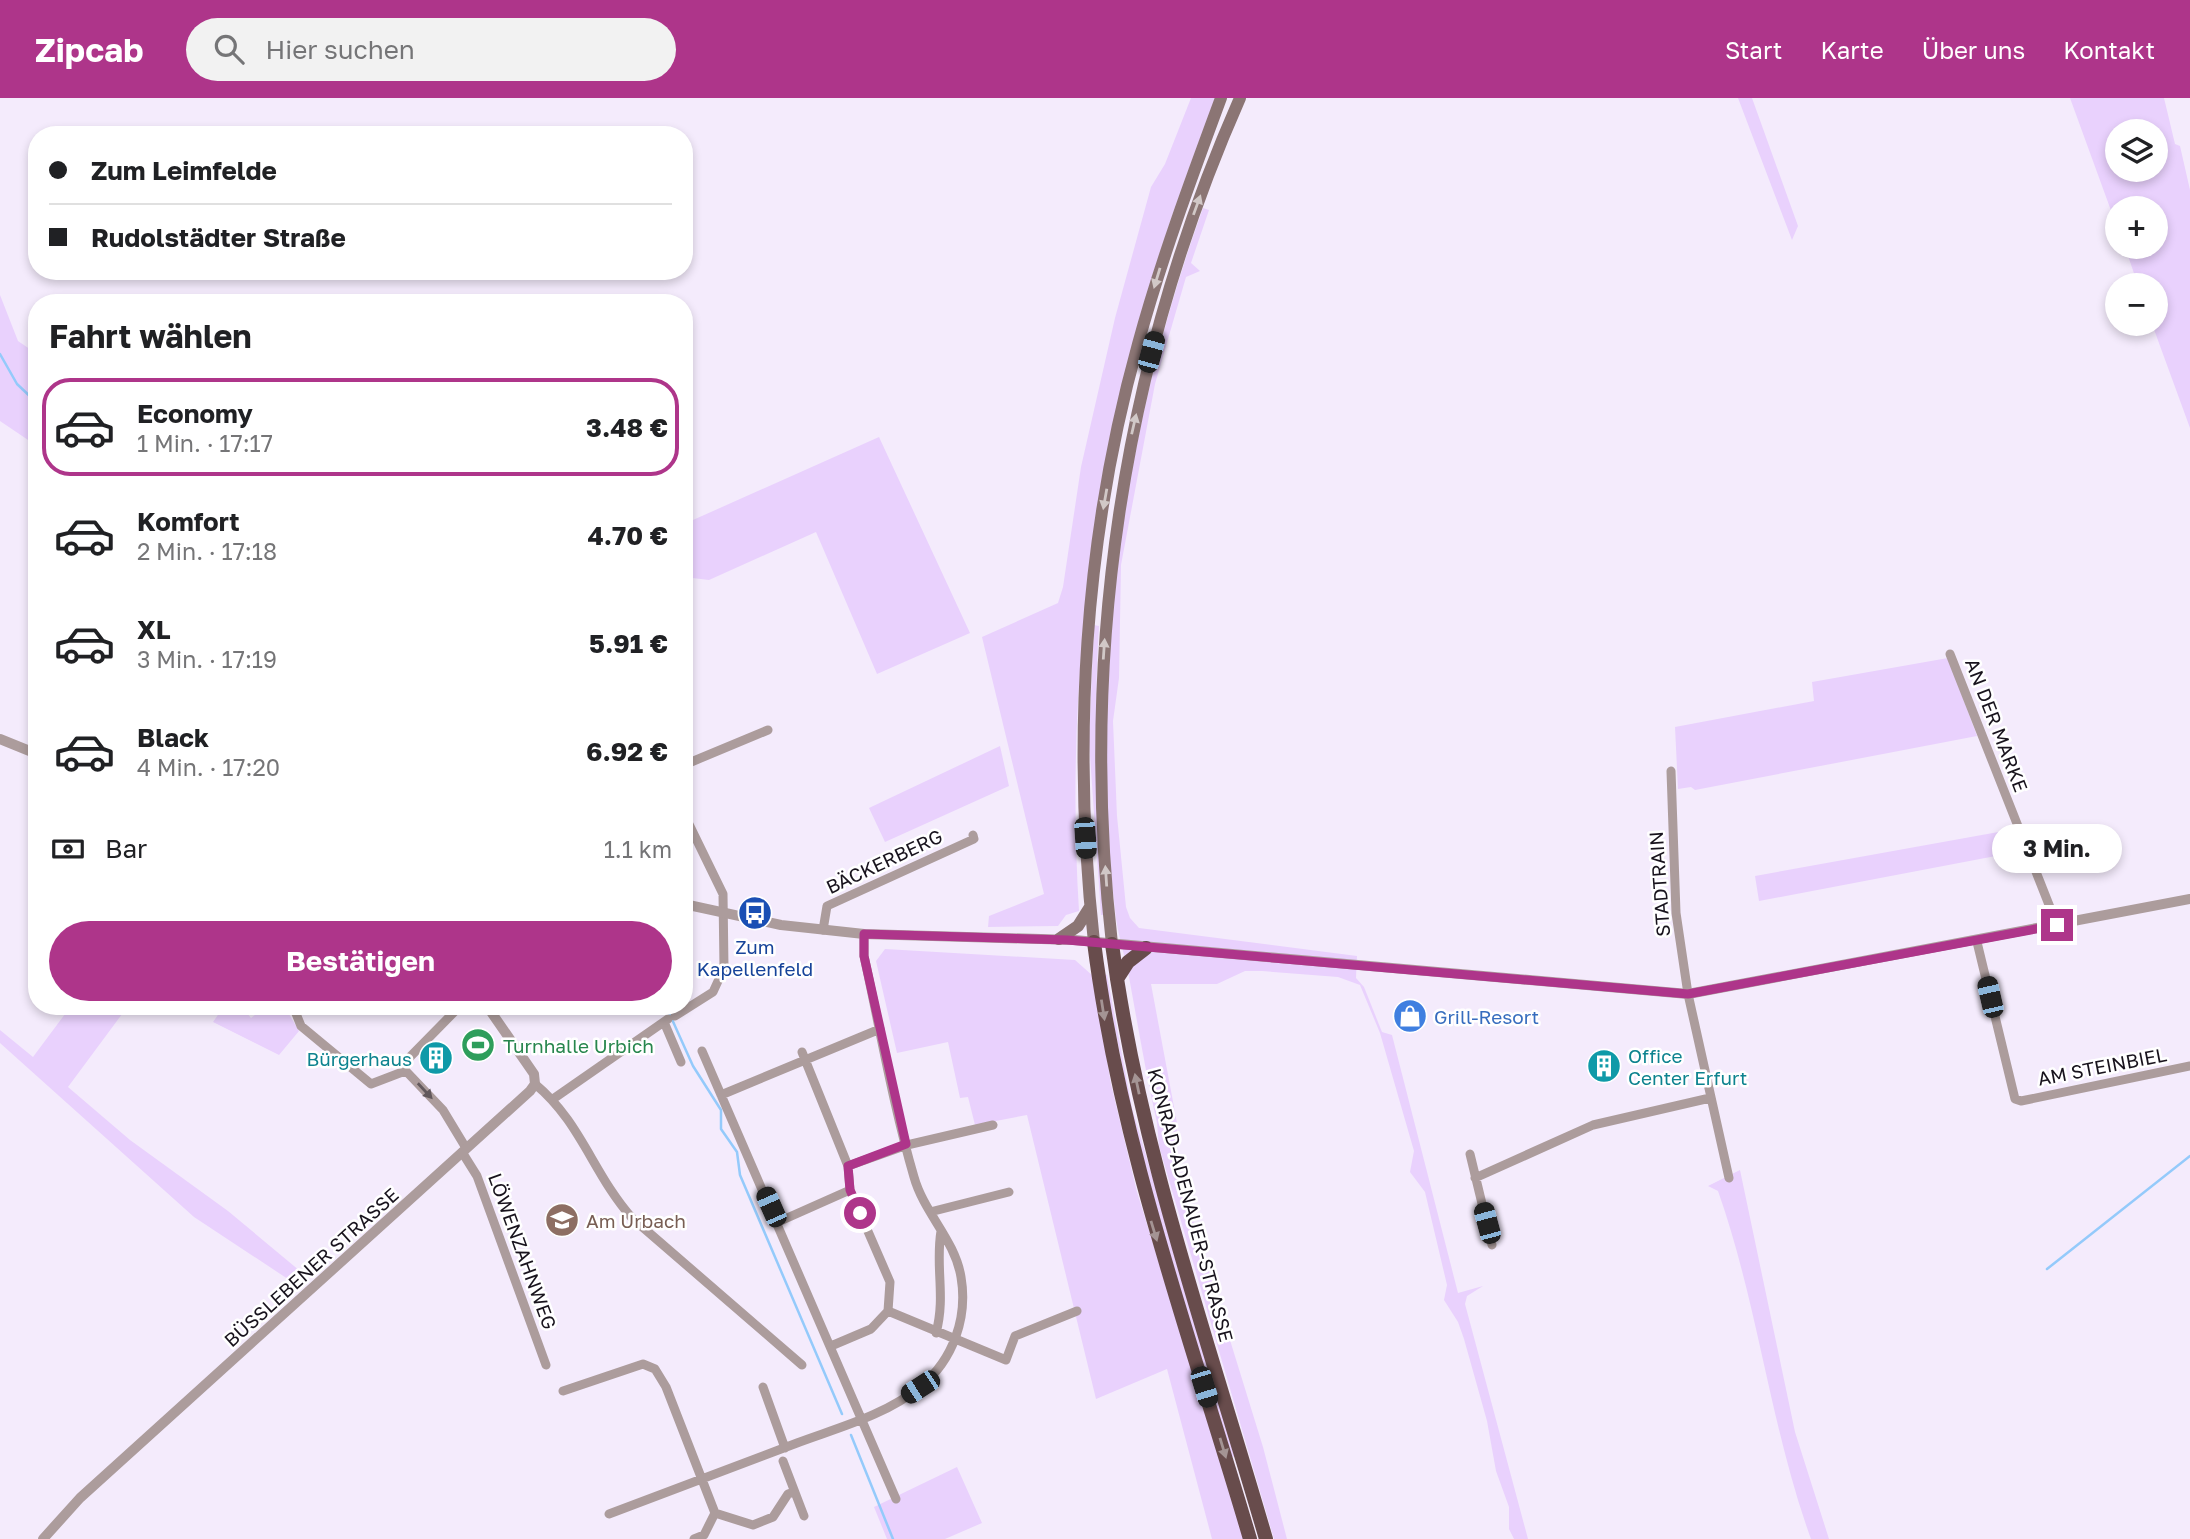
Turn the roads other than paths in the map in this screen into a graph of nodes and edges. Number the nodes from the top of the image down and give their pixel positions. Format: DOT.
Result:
graph roads {
  1 [pos="1220,98"];
  2 [pos="1240,98"];
  3 [pos="1951,654"];
  4 [pos="768,730"];
  5 [pos="0,739"];
  6 [pos="28,750"];
  7 [pos="693,761"];
  8 [pos="1671,771"];
  9 [pos="693,832"];
  10 [pos="973,835"];
  11 [pos="2190,899"];
  12 [pos="693,907"];
  13 [pos="1090,907"];
  14 [pos="723,915"];
  15 [pos="2057,925"];
  16 [pos="823,930"];
  17 [pos="864,934"];
  18 [pos="1059,939"];
  19 [pos="1094,942"];
  20 [pos="1977,942"];
  21 [pos="1112,944"];
  22 [pos="1146,948"];
  23 [pos="1117,979"];
  24 [pos="1688,994"];
  25 [pos="693,1005"];
  26 [pos="297,1015"];
  27 [pos="451,1015"];
  28 [pos="493,1015"];
  29 [pos="676,1015"];
  30 [pos="669,1019"];
  31 [pos="880,1029"];
  32 [pos="702,1051"];
  33 [pos="803,1056"];
  34 [pos="681,1062"];
  35 [pos="2190,1066"];
  36 [pos="405,1071"];
  37 [pos="535,1083"];
  38 [pos="721,1095"];
  39 [pos="1710,1098"];
  40 [pos="553,1099"];
  41 [pos="993,1125"];
  42 [pos="906,1144"];
  43 [pos="464,1150"];
  44 [pos="1470,1154"];
  45 [pos="848,1166"];
  46 [pos="1475,1178"];
  47 [pos="1729,1178"];
  48 [pos="850,1190"];
  49 [pos="1009,1192"];
  50 [pos="930,1212"];
  51 [pos="778,1223"];
  52 [pos="941,1231"];
  53 [pos="1492,1245"];
  54 [pos="888,1311"];
  55 [pos="1077,1311"];
  56 [pos="936,1333"];
  57 [pos="955,1340"];
  58 [pos="831,1346"];
  59 [pos="802,1365"];
  60 [pos="546,1366"];
  61 [pos="763,1387"];
  62 [pos="563,1391"];
  63 [pos="862,1418"];
  64 [pos="785,1448"];
  65 [pos="783,1461"];
  66 [pos="702,1478"];
  67 [pos="794,1492"];
  68 [pos="896,1499"];
  69 [pos="715,1513"];
  70 [pos="609,1514"];
  71 [pos="804,1516"];
  72 [pos="43,1539"];
  73 [pos="694,1539"];
  74 [pos="1250,1539"];
  75 [pos="1266,1539"];
  1 -- 13 [label="main road, KONRAD-ADENAUER-STRASSE, one-way"];
  21 -- 2 [label="main road, KONRAD-ADENAUER-STRASSE, one-way"];
  3 -- 15 [label="street, AN DER MARKE"];
  4 -- 7 [label="street"];
  5 -- 6 [label="street"];
  8 -- 24 [label="street, STADTRAIN"];
  9 -- 14 [label="street"];
  10 -- 16 [label="street, BÄCKERBERG"];
  11 -- 15 [label="street"];
  12 -- 14 [label="street"];
  13 -- 18 [label="main road"];
  13 -- 19 [label="main road, KONRAD-ADENAUER-STRASSE"];
  14 -- 16 [label="street"];
  14 -- 25 [label="street"];
  15 -- 20 [label="street"];
  16 -- 17 [label="street"];
  17 -- 18 [label="street"];
  17 -- 31 [label="street"];
  18 -- 19 [label="street"];
  19 -- 21 [label="street"];
  19 -- 74 [label="highway, KONRAD-ADENAUER-STRASSE, one-way"];
  20 -- 24 [label="street"];
  20 -- 35 [label="street, AM STEINBIEL"];
  21 -- 22 [label="street"];
  21 -- 23 [label="highway, KONRAD-ADENAUER-STRASSE"];
  22 -- 23 [label="highway"];
  22 -- 24 [label="street"];
  75 -- 23 [label="highway, KONRAD-ADENAUER-STRASSE, one-way"];
  24 -- 39 [label="street, STADTRAIN"];
  26 -- 36 [label="street"];
  27 -- 36 [label="street"];
  28 -- 37 [label="street"];
  29 -- 30 [label="street"];
  30 -- 34 [label="street"];
  30 -- 40 [label="street"];
  31 -- 33 [label="street"];
  31 -- 42 [label="street"];
  32 -- 38 [label="street"];
  33 -- 38 [label="street"];
  33 -- 45 [label="street"];
  36 -- 43 [label="street, LÖWENZAHNWEG, one-way"];
  37 -- 40 [label="street"];
  37 -- 43 [label="street, BÜSSLEBENER STRASSE"];
  38 -- 51 [label="street"];
  39 -- 46 [label="street"];
  39 -- 47 [label="street, STADTRAIN"];
  40 -- 59 [label="street"];
  41 -- 42 [label="street"];
  42 -- 45 [label="street"];
  42 -- 50 [label="street"];
  43 -- 60 [label="street, LÖWENZAHNWEG"];
  43 -- 72 [label="street, BÜSSLEBENER STRASSE"];
  44 -- 46 [label="street"];
  45 -- 48 [label="street"];
  46 -- 53 [label="street"];
  48 -- 51 [label="street"];
  48 -- 54 [label="street"];
  49 -- 50 [label="street"];
  50 -- 52 [label="street"];
  51 -- 58 [label="street"];
  52 -- 56 [label="street"];
  52 -- 57 [label="street"];
  54 -- 56 [label="street"];
  54 -- 58 [label="street"];
  55 -- 57 [label="street"];
  56 -- 57 [label="street"];
  57 -- 63 [label="street"];
  58 -- 63 [label="street"];
  61 -- 64 [label="street"];
  62 -- 66 [label="street"];
  63 -- 64 [label="street"];
  63 -- 68 [label="street"];
  64 -- 66 [label="street"];
  65 -- 67 [label="street"];
  66 -- 69 [label="street"];
  66 -- 70 [label="street"];
  67 -- 69 [label="street"];
  67 -- 71 [label="street"];
  69 -- 73 [label="street"];
}
